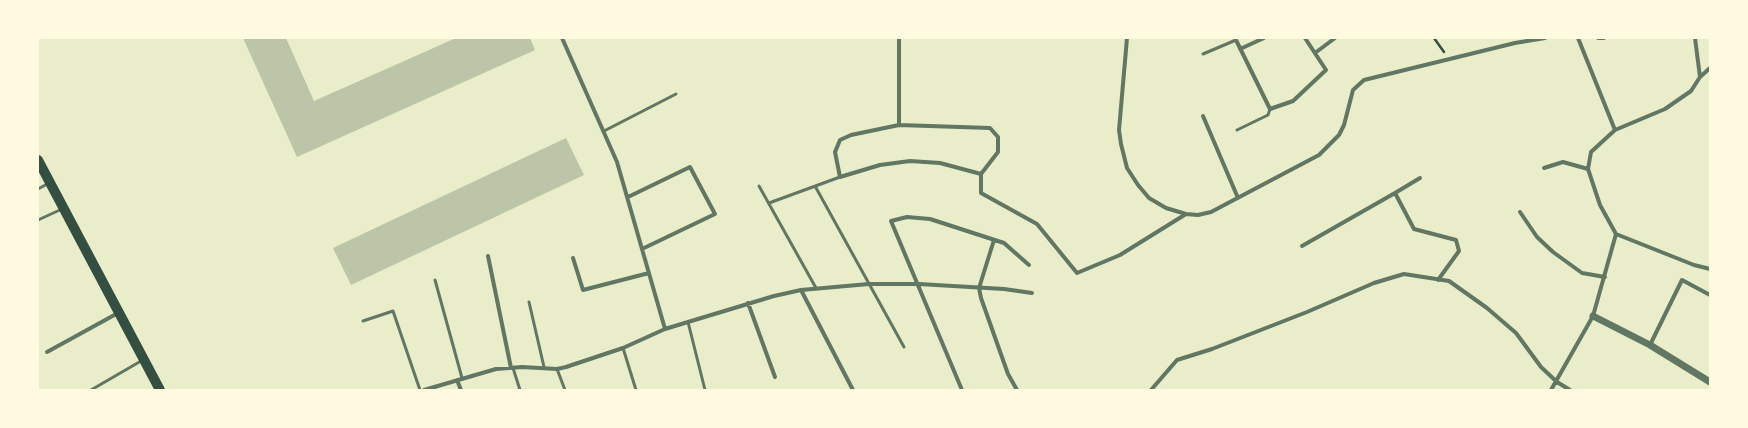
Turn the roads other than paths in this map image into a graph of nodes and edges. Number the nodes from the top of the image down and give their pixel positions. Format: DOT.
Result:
graph roads {
  1 [pos="562,38"];
  2 [pos="899,38"];
  3 [pos="1126,38"];
  4 [pos="1264,38"];
  5 [pos="1305,38"];
  6 [pos="1335,38"];
  7 [pos="1545,38"];
  8 [pos="1578,38"];
  9 [pos="1598,38"];
  10 [pos="1604,38"];
  11 [pos="1695,38"];
  12 [pos="1235,39"];
  13 [pos="1240,49"];
  14 [pos="1314,53"];
  15 [pos="1203,54"];
  16 [pos="1710,68"];
  17 [pos="1700,77"];
  18 [pos="676,94"];
  19 [pos="1270,108"];
  20 [pos="1203,116"];
  21 [pos="899,125"];
  22 [pos="1237,130"];
  23 [pos="1615,130"];
  24 [pos="604,131"];
  25 [pos="38,160"];
  26 [pos="1544,168"];
  27 [pos="1588,170"];
  28 [pos="981,174"];
  29 [pos="840,177"];
  30 [pos="1420,178"];
  31 [pos="50,183"];
  32 [pos="759,186"];
  33 [pos="815,186"];
  34 [pos="38,188"];
  35 [pos="1395,194"];
  36 [pos="628,197"];
  37 [pos="1238,198"];
  38 [pos="769,203"];
  39 [pos="64,208"];
  40 [pos="1520,212"];
  41 [pos="1186,214"];
  42 [pos="38,220"];
  43 [pos="1616,234"];
  44 [pos="994,240"];
  45 [pos="1302,246"];
  46 [pos="642,249"];
  47 [pos="488,256"];
  48 [pos="573,258"];
  49 [pos="1029,265"];
  50 [pos="1710,269"];
  51 [pos="649,273"];
  52 [pos="1605,277"];
  53 [pos="435,280"];
  54 [pos="1438,280"];
  55 [pos="869,284"];
  56 [pos="919,284"];
  57 [pos="816,288"];
  58 [pos="979,288"];
  59 [pos="801,290"];
  60 [pos="1032,293"];
  61 [pos="1710,295"];
  62 [pos="529,302"];
  63 [pos="748,304"];
  64 [pos="120,313"];
  65 [pos="1593,316"];
  66 [pos="363,321"];
  67 [pos="688,322"];
  68 [pos="666,329"];
  69 [pos="1650,345"];
  70 [pos="904,347"];
  71 [pos="623,348"];
  72 [pos="47,352"];
  73 [pos="144,359"];
  74 [pos="512,368"];
  75 [pos="544,368"];
  76 [pos="557,369"];
  77 [pos="776,377"];
  78 [pos="462,378"];
  79 [pos="457,380"];
  80 [pos="1557,382"];
  81 [pos="1710,382"];
  82 [pos="91,390"];
  83 [pos="160,390"];
  84 [pos="420,390"];
  85 [pos="424,390"];
  86 [pos="461,390"];
  87 [pos="520,390"];
  88 [pos="565,390"];
  89 [pos="636,390"];
  90 [pos="705,390"];
  91 [pos="853,390"];
  92 [pos="962,390"];
  93 [pos="1017,390"];
  94 [pos="1151,390"];
  95 [pos="1551,390"];
  96 [pos="1570,390"];
  1 -- 24 [label="street"];
  2 -- 21 [label="street"];
  3 -- 41 [label="street"];
  4 -- 13 [label="street"];
  5 -- 14 [label="street"];
  6 -- 14 [label="street"];
  7 -- 37 [label="street"];
  8 -- 23 [label="street"];
  9 -- 10 [label="street"];
  11 -- 17 [label="street"];
  12 -- 13 [label="street"];
  12 -- 15 [label="lane"];
  13 -- 19 [label="street"];
  14 -- 19 [label="street"];
  16 -- 17 [label="street"];
  17 -- 23 [label="street"];
  18 -- 24 [label="lane"];
  19 -- 22 [label="lane"];
  20 -- 37 [label="street"];
  21 -- 28 [label="street"];
  21 -- 29 [label="street"];
  23 -- 27 [label="street"];
  24 -- 36 [label="street"];
  25 -- 31 [label="main road"];
  26 -- 27 [label="street"];
  27 -- 43 [label="street"];
  28 -- 29 [label="street"];
  28 -- 41 [label="street"];
  29 -- 33 [label="lane"];
  30 -- 35 [label="street"];
  31 -- 34 [label="lane"];
  31 -- 39 [label="main road"];
  32 -- 38 [label="lane"];
  33 -- 38 [label="lane"];
  33 -- 55 [label="lane"];
  35 -- 45 [label="street"];
  35 -- 54 [label="street"];
  36 -- 46 [label="street"];
  36 -- 46 [label="street"];
  37 -- 41 [label="street"];
  38 -- 57 [label="lane"];
  39 -- 42 [label="lane"];
  39 -- 64 [label="main road"];
  40 -- 52 [label="street"];
  43 -- 50 [label="street"];
  43 -- 52 [label="street"];
  44 -- 49 [label="street"];
  44 -- 56 [label="street"];
  44 -- 58 [label="street"];
  46 -- 51 [label="street"];
  47 -- 74 [label="street"];
  48 -- 51 [label="street"];
  51 -- 68 [label="street"];
  52 -- 65 [label="street"];
  53 -- 78 [label="lane"];
  54 -- 80 [label="street"];
  54 -- 94 [label="street"];
  55 -- 56 [label="street"];
  55 -- 57 [label="street"];
  55 -- 70 [label="lane"];
  56 -- 58 [label="street"];
  56 -- 92 [label="street"];
  57 -- 59 [label="street"];
  58 -- 60 [label="street"];
  58 -- 93 [label="street"];
  59 -- 63 [label="street"];
  59 -- 91 [label="street"];
  61 -- 69 [label="street"];
  62 -- 75 [label="lane"];
  63 -- 67 [label="street"];
  63 -- 77 [label="street"];
  64 -- 72 [label="street"];
  64 -- 73 [label="main road"];
  65 -- 69 [label="street"];
  65 -- 80 [label="street"];
  66 -- 84 [label="lane"];
  67 -- 68 [label="street"];
  67 -- 90 [label="lane"];
  68 -- 71 [label="street"];
  69 -- 81 [label="street"];
  71 -- 76 [label="street"];
  71 -- 89 [label="lane"];
  73 -- 82 [label="lane"];
  73 -- 83 [label="main road"];
  74 -- 75 [label="street"];
  74 -- 78 [label="street"];
  74 -- 87 [label="lane"];
  75 -- 76 [label="street"];
  76 -- 88 [label="lane"];
  78 -- 79 [label="street"];
  79 -- 85 [label="street"];
  79 -- 86 [label="street"];
  80 -- 95 [label="street"];
  80 -- 96 [label="street"];
}
